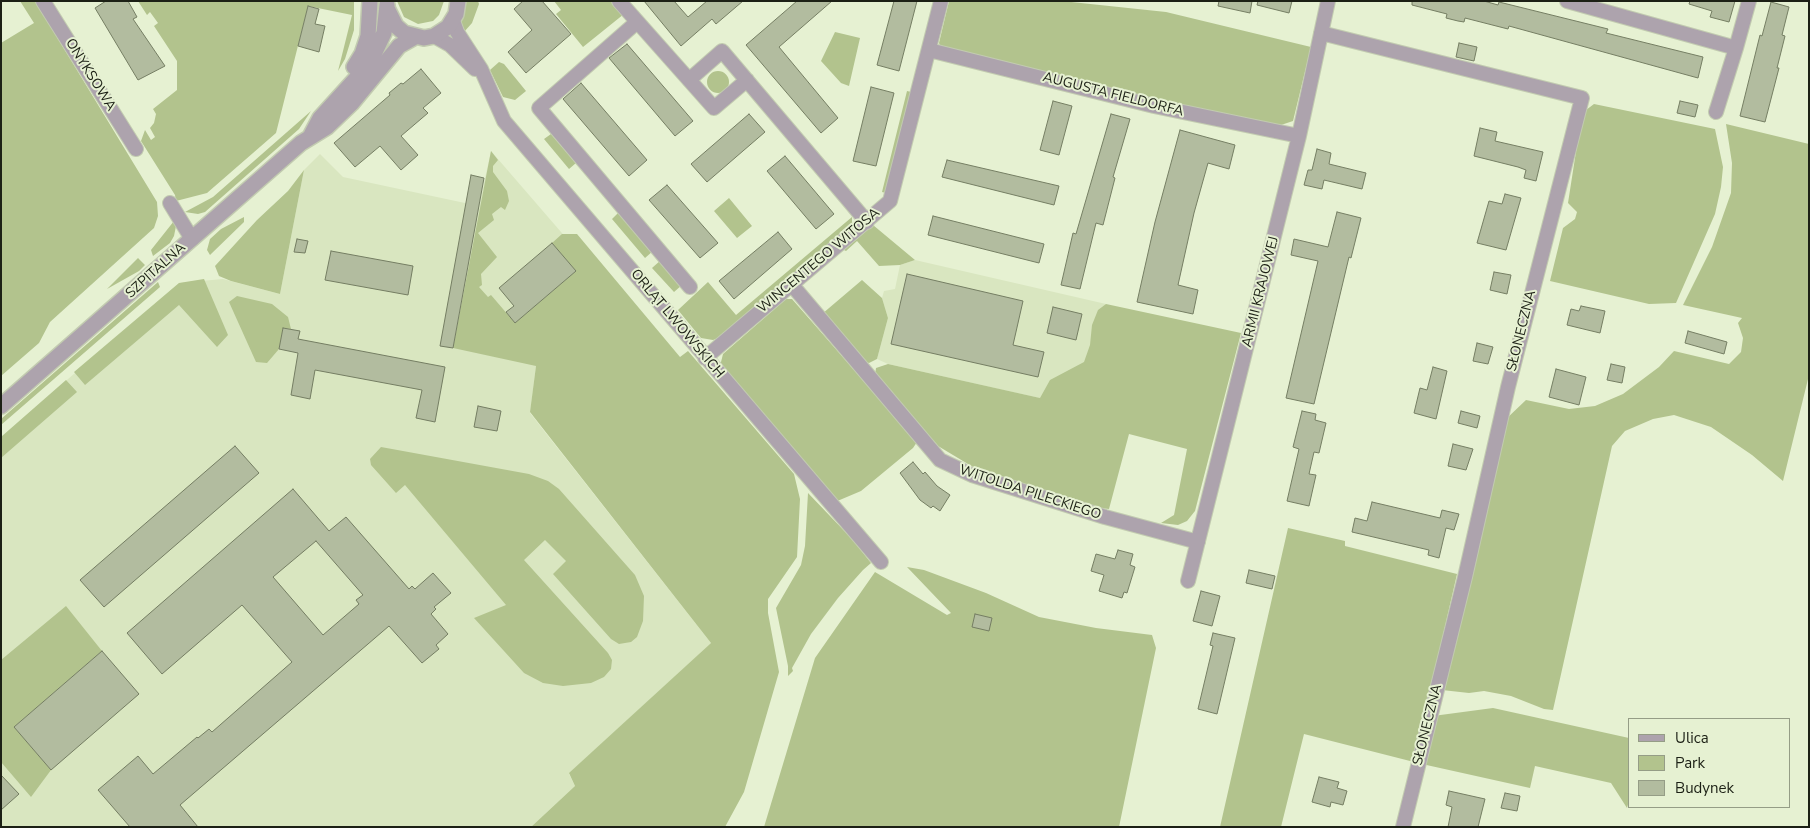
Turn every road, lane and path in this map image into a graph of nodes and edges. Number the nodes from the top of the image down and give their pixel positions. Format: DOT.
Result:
graph roads {
  1 [pos="43,1"];
  2 [pos="370,1"];
  3 [pos="619,1"];
  4 [pos="941,1"];
  5 [pos="1328,1"];
  6 [pos="1567,1"];
  7 [pos="1749,1"];
  8 [pos="458,2"];
  9 [pos="387,3"];
  10 [pos="1604,6"];
  11 [pos="453,21"];
  12 [pos="636,22"];
  13 [pos="1321,33"];
  14 [pos="434,36"];
  15 [pos="415,37"];
  16 [pos="1736,48"];
  17 [pos="929,50"];
  18 [pos="485,78"];
  19 [pos="689,80"];
  20 [pos="747,80"];
  21 [pos="338,100"];
  22 [pos="1716,112"];
  23 [pos="310,136"];
  24 [pos="1299,136"];
  25 [pos="136,149"];
  26 [pos="170,203"];
  27 [pos="867,222"];
  28 [pos="192,239"];
  29 [pos="792,285"];
  30 [pos="690,288"];
  31 [pos="705,358"];
  32 [pos="1,406"];
  33 [pos="1198,542"];
  34 [pos="881,562"];
  35 [pos="1188,581"];
  36 [pos="1403,827"];
  1 -- 25 [label="street, ONYKSOWA"];
  2 -- 21 [label="street"];
  3 -- 12 [label="street"];
  4 -- 17 [label="street, WINCENTEGO WITOSA"];
  5 -- 13 [label="street, ARMII KRAJOWEJ"];
  6 -- 10 [label="street"];
  7 -- 16 [label="street"];
  8 -- 11 [label="street"];
  9 -- 15 [label="street"];
  9 -- 21 [label="street, SZPITALNA"];
  10 -- 16 [label="street"];
  11 -- 14 [label="street"];
  11 -- 18 [label="street, ORLĄT LWOWSKICH"];
  12 -- 19 [label="street"];
  12 -- 30 [label="street"];
  13 -- 24 [label="street, ARMII KRAJOWEJ"];
  13 -- 36 [label="street, SŁONECZNA"];
  14 -- 15 [label="street"];
  14 -- 18 [label="street, ORLĄT LWOWSKICH"];
  15 -- 23 [label="street, SZPITALNA"];
  16 -- 22 [label="street"];
  17 -- 24 [label="street, AUGUSTA FIELDORFA"];
  17 -- 27 [label="street, WINCENTEGO WITOSA"];
  18 -- 31 [label="street, ORLĄT LWOWSKICH"];
  19 -- 20 [label="street"];
  19 -- 20 [label="street"];
  20 -- 27 [label="street"];
  21 -- 23 [label="street, SZPITALNA"];
  23 -- 28 [label="street, SZPITALNA"];
  24 -- 33 [label="street, ARMII KRAJOWEJ"];
  26 -- 28 [label="street"];
  27 -- 29 [label="street, WINCENTEGO WITOSA"];
  28 -- 32 [label="street, SZPITALNA"];
  29 -- 31 [label="street, WINCENTEGO WITOSA"];
  29 -- 33 [label="street, WITOLDA PILECKIEGO"];
  31 -- 34 [label="street, ORLĄT LWOWSKICH"];
  33 -- 35 [label="street, ARMII KRAJOWEJ"];
}
